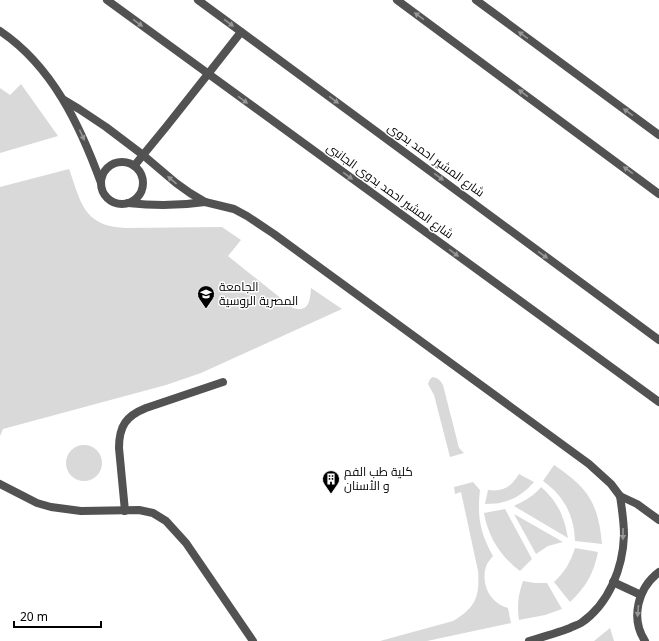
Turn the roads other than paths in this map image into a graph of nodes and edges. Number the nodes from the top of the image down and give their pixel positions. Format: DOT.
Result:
graph roads {
  1 [pos="107,0"];
  2 [pos="198,0"];
  3 [pos="397,0"];
  4 [pos="476,0"];
  5 [pos="0,31"];
  6 [pos="241,32"];
  7 [pos="208,74"];
  8 [pos="64,100"];
  9 [pos="659,135"];
  10 [pos="143,155"];
  11 [pos="134,166"];
  12 [pos="101,183"];
  13 [pos="659,194"];
  14 [pos="205,202"];
  15 [pos="128,203"];
  16 [pos="659,340"];
  17 [pos="224,382"];
  18 [pos="659,402"];
  19 [pos="0,484"];
  20 [pos="620,496"];
  21 [pos="125,511"];
  22 [pos="659,520"];
  23 [pos="659,572"];
  24 [pos="613,582"];
  25 [pos="641,595"];
  26 [pos="253,641"];
  27 [pos="529,641"];
  28 [pos="645,641"];
  1 -- 7 [label="street, شارع المشير احمد بدوى الجانبى, one-way"];
  2 -- 6 [label="street, شارع المشير احمد بدوى, one-way"];
  13 -- 3 [label="street, one-way"];
  9 -- 4 [label="street, one-way"];
  5 -- 8 [label="street"];
  6 -- 7 [label="street"];
  6 -- 16 [label="street, شارع المشير احمد بدوى, one-way"];
  7 -- 10 [label="street"];
  7 -- 18 [label="street, شارع المشير احمد بدوى الجانبى, one-way"];
  8 -- 10 [label="street"];
  8 -- 12 [label="street, one-way"];
  10 -- 11 [label="street"];
  14 -- 10 [label="street, one-way"];
  11 -- 12 [label="street"];
  11 -- 15 [label="street"];
  12 -- 15 [label="street"];
  14 -- 15 [label="street"];
  14 -- 20 [label="street"];
  17 -- 21 [label="street"];
  19 -- 21 [label="street"];
  20 -- 22 [label="street"];
  20 -- 24 [label="street, one-way"];
  21 -- 26 [label="street"];
  23 -- 25 [label="street"];
  24 -- 25 [label="street"];
  24 -- 27 [label="street"];
  25 -- 28 [label="street, one-way"];
}
